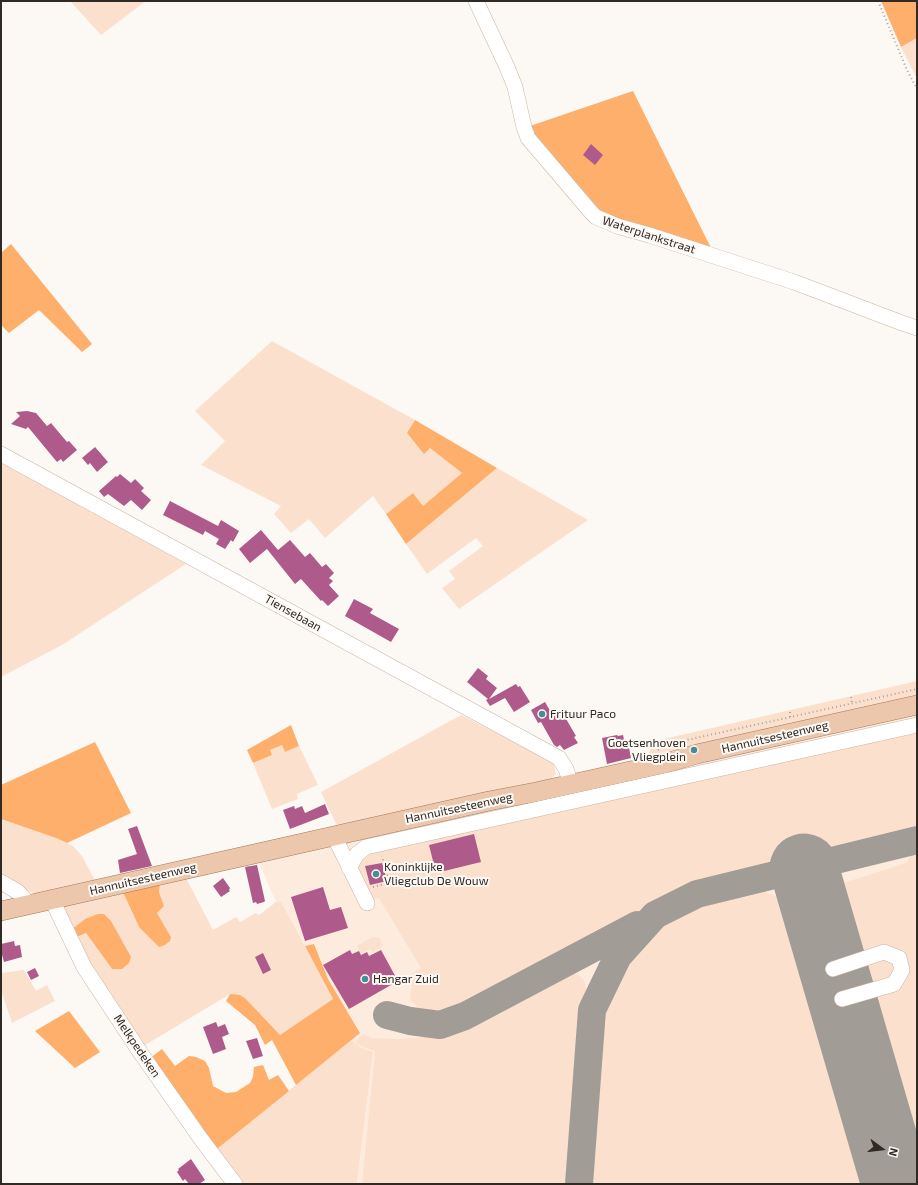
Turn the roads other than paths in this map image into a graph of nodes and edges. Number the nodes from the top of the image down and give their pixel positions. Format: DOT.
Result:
graph roads {
  1 [pos="476,1"];
  2 [pos="917,328"];
  3 [pos="1,454"];
  4 [pos="917,704"];
  5 [pos="917,725"];
  6 [pos="571,784"];
  7 [pos="334,836"];
  8 [pos="349,868"];
  9 [pos="1,882"];
  10 [pos="364,897"];
  11 [pos="52,900"];
  12 [pos="30,905"];
  13 [pos="1,911"];
  14 [pos="833,969"];
  15 [pos="842,999"];
  16 [pos="235,1184"];
  1 -- 2 [label="street, Waterplankstraat"];
  3 -- 6 [label="street, Tiensebaan"];
  4 -- 6 [label="main road, Hannuitsesteenweg"];
  5 -- 8 [label="street"];
  6 -- 7 [label="main road, Hannuitsesteenweg"];
  7 -- 8 [label="street"];
  7 -- 11 [label="main road, Hannuitsesteenweg"];
  8 -- 10 [label="street"];
  9 -- 12 [label="street"];
  11 -- 12 [label="main road, Hannuitsesteenweg"];
  11 -- 16 [label="street, Melkpedeken"];
  12 -- 13 [label="main road, Hannuitsesteenweg"];
  14 -- 15 [label="street"];
}
